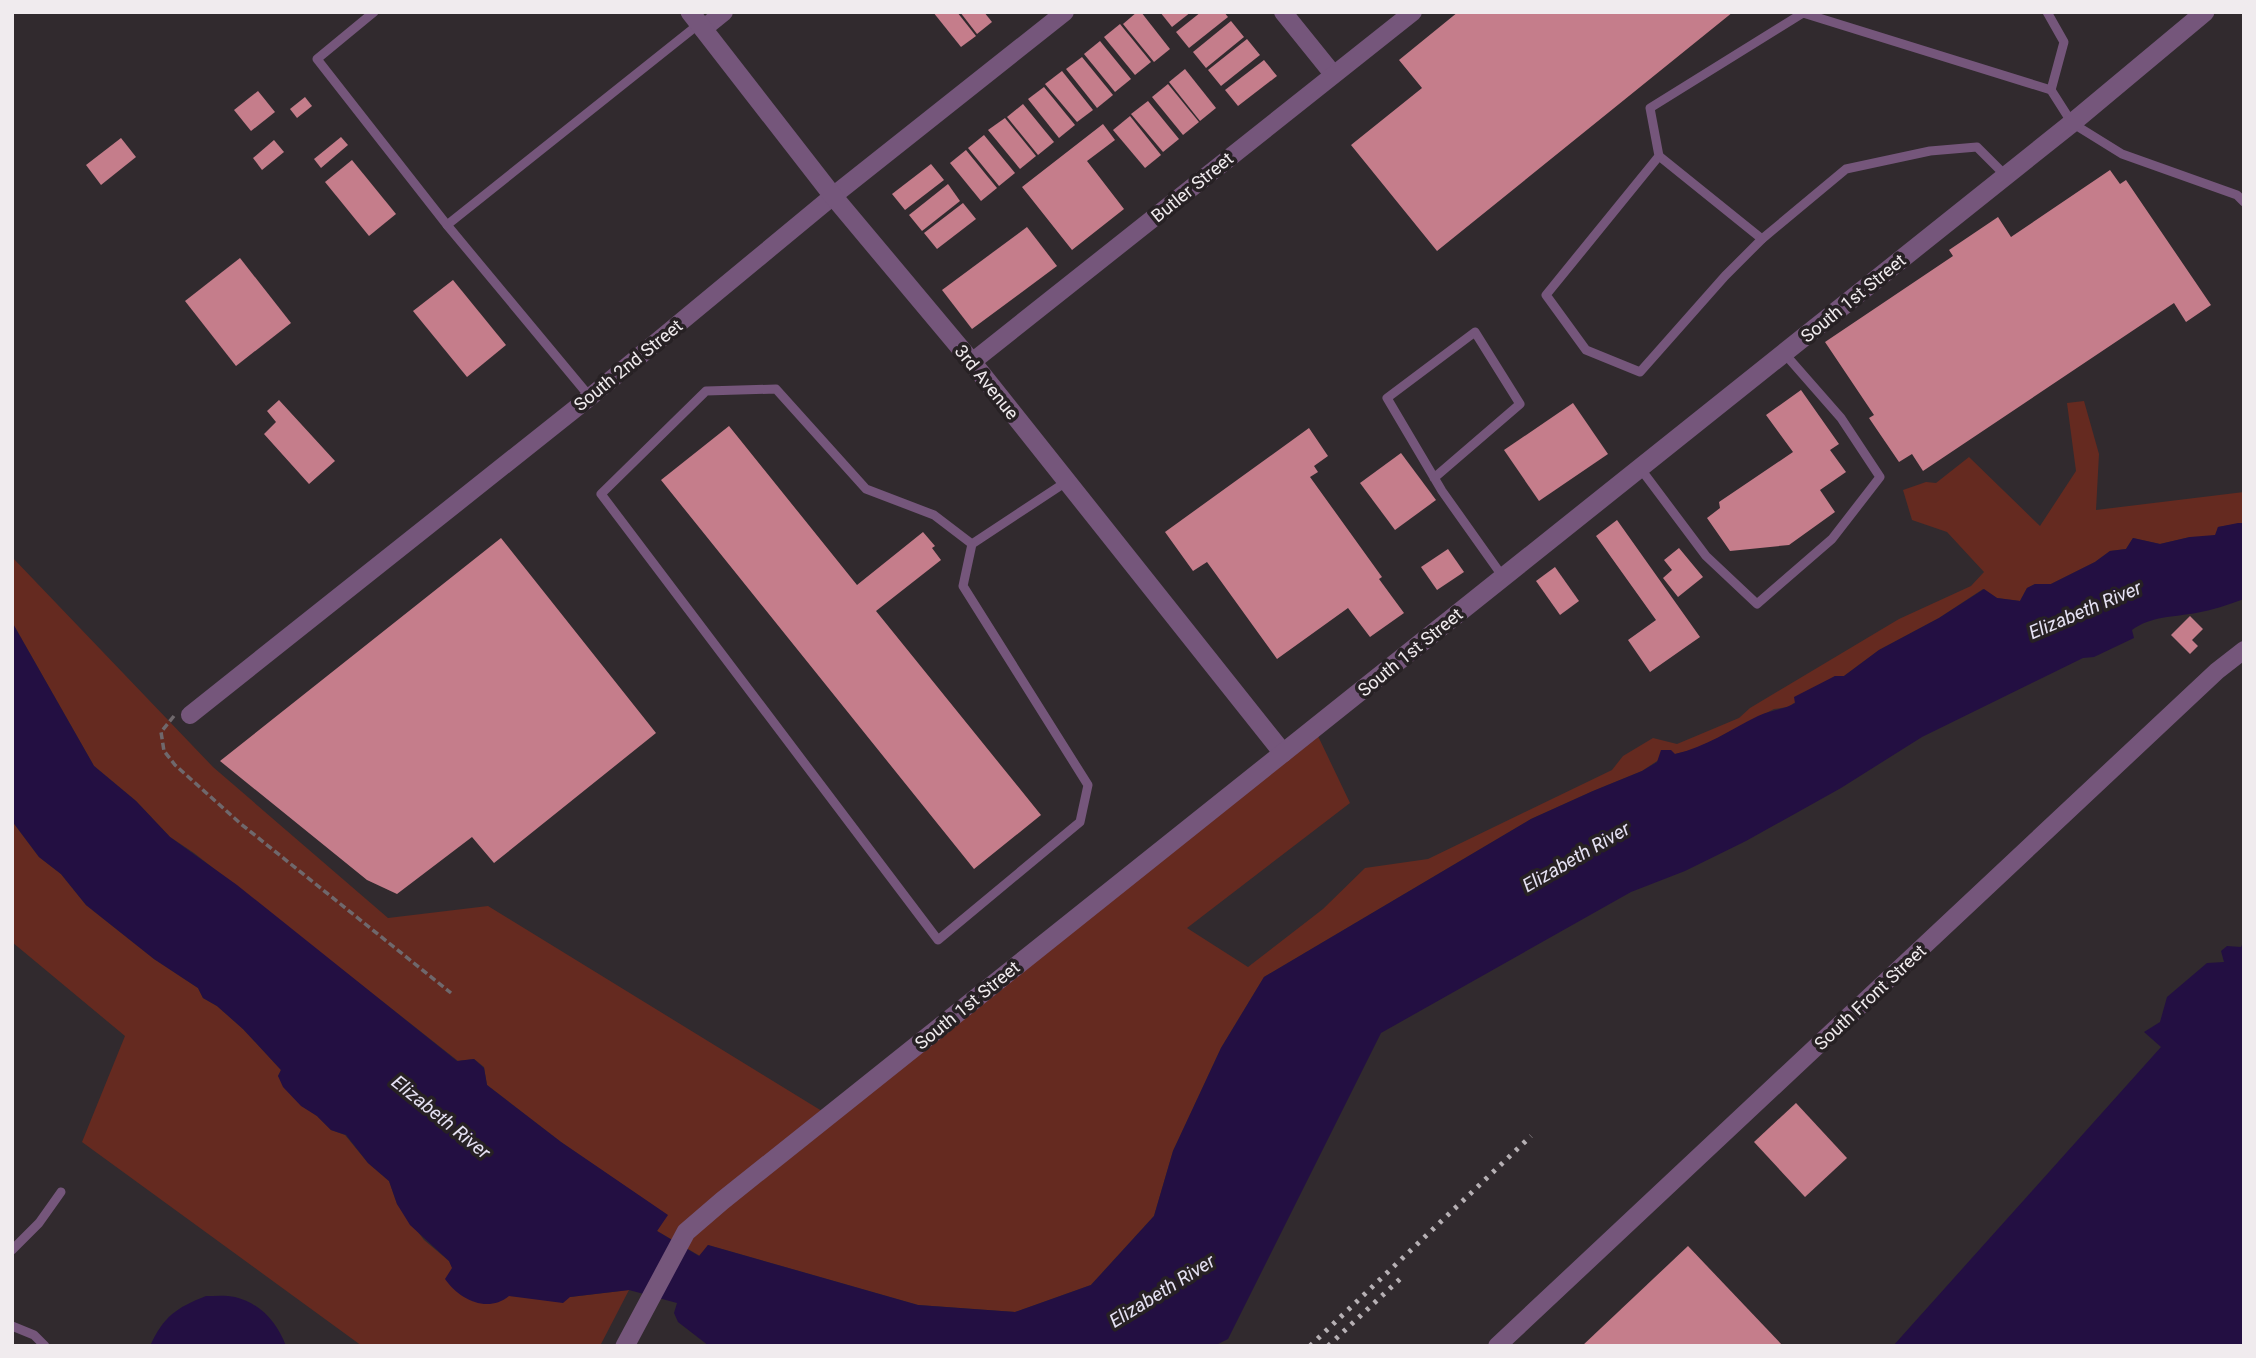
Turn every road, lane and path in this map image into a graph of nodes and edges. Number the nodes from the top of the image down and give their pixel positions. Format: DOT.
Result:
graph roads {
  1 [pos="374,12"];
  2 [pos="724,12"];
  3 [pos="1065,12"];
  4 [pos="1283,12"];
  5 [pos="1413,12"];
  6 [pos="2047,12"];
  7 [pos="2205,12"];
  8 [pos="697,22"];
  9 [pos="1333,74"];
  10 [pos="2051,89"];
  11 [pos="2072,123"];
  12 [pos="1659,156"];
  13 [pos="2006,176"];
  14 [pos="833,196"];
  15 [pos="2244,202"];
  16 [pos="447,225"];
  17 [pos="1762,239"];
  18 [pos="1784,353"];
  19 [pos="972,362"];
  20 [pos="590,397"];
  21 [pos="1640,468"];
  22 [pos="1434,478"];
  23 [pos="1066,482"];
  24 [pos="972,544"];
  25 [pos="1503,577"];
  26 [pos="2244,650"];
  27 [pos="190,715"];
  28 [pos="1283,753"];
  29 [pos="450,993"];
  30 [pos="61,1192"];
  31 [pos="12,1250"];
  32 [pos="12,1326"];
  33 [pos="45,1346"];
  34 [pos="625,1346"];
  35 [pos="1497,1346"];
  1 -- 16 [label="lane"];
  2 -- 8 [label="street"];
  3 -- 14 [label="street, South 2nd Street"];
  4 -- 9 [label="street"];
  5 -- 9 [label="street, Butler Street"];
  6 -- 10 [label="lane"];
  7 -- 11 [label="street, South 1st Street"];
  8 -- 14 [label="street, 3rd Avenue"];
  8 -- 16 [label="lane"];
  9 -- 19 [label="street, Butler Street"];
  10 -- 11 [label="lane"];
  10 -- 12 [label="lane"];
  11 -- 13 [label="street, South 1st Street"];
  11 -- 15 [label="lane"];
  12 -- 17 [label="lane"];
  12 -- 17 [label="lane"];
  13 -- 17 [label="lane"];
  13 -- 18 [label="street, South 1st Street"];
  14 -- 19 [label="street, 3rd Avenue"];
  14 -- 20 [label="street, South 2nd Street"];
  16 -- 20 [label="lane"];
  18 -- 21 [label="street, South 1st Street"];
  18 -- 21 [label="lane"];
  19 -- 23 [label="street, 3rd Avenue"];
  20 -- 27 [label="street, South 2nd Street"];
  21 -- 25 [label="street, South 1st Street"];
  22 -- 22 [label="lane"];
  22 -- 25 [label="lane"];
  23 -- 24 [label="lane"];
  23 -- 28 [label="street, 3rd Avenue"];
  24 -- 24 [label="lane"];
  25 -- 28 [label="street, South 1st Street"];
  26 -- 35 [label="street, South Front Street"];
  27 -- 29 [label="path"];
  28 -- 34 [label="street, South 1st Street"];
  30 -- 31 [label="lane"];
  32 -- 33 [label="lane"];
}
